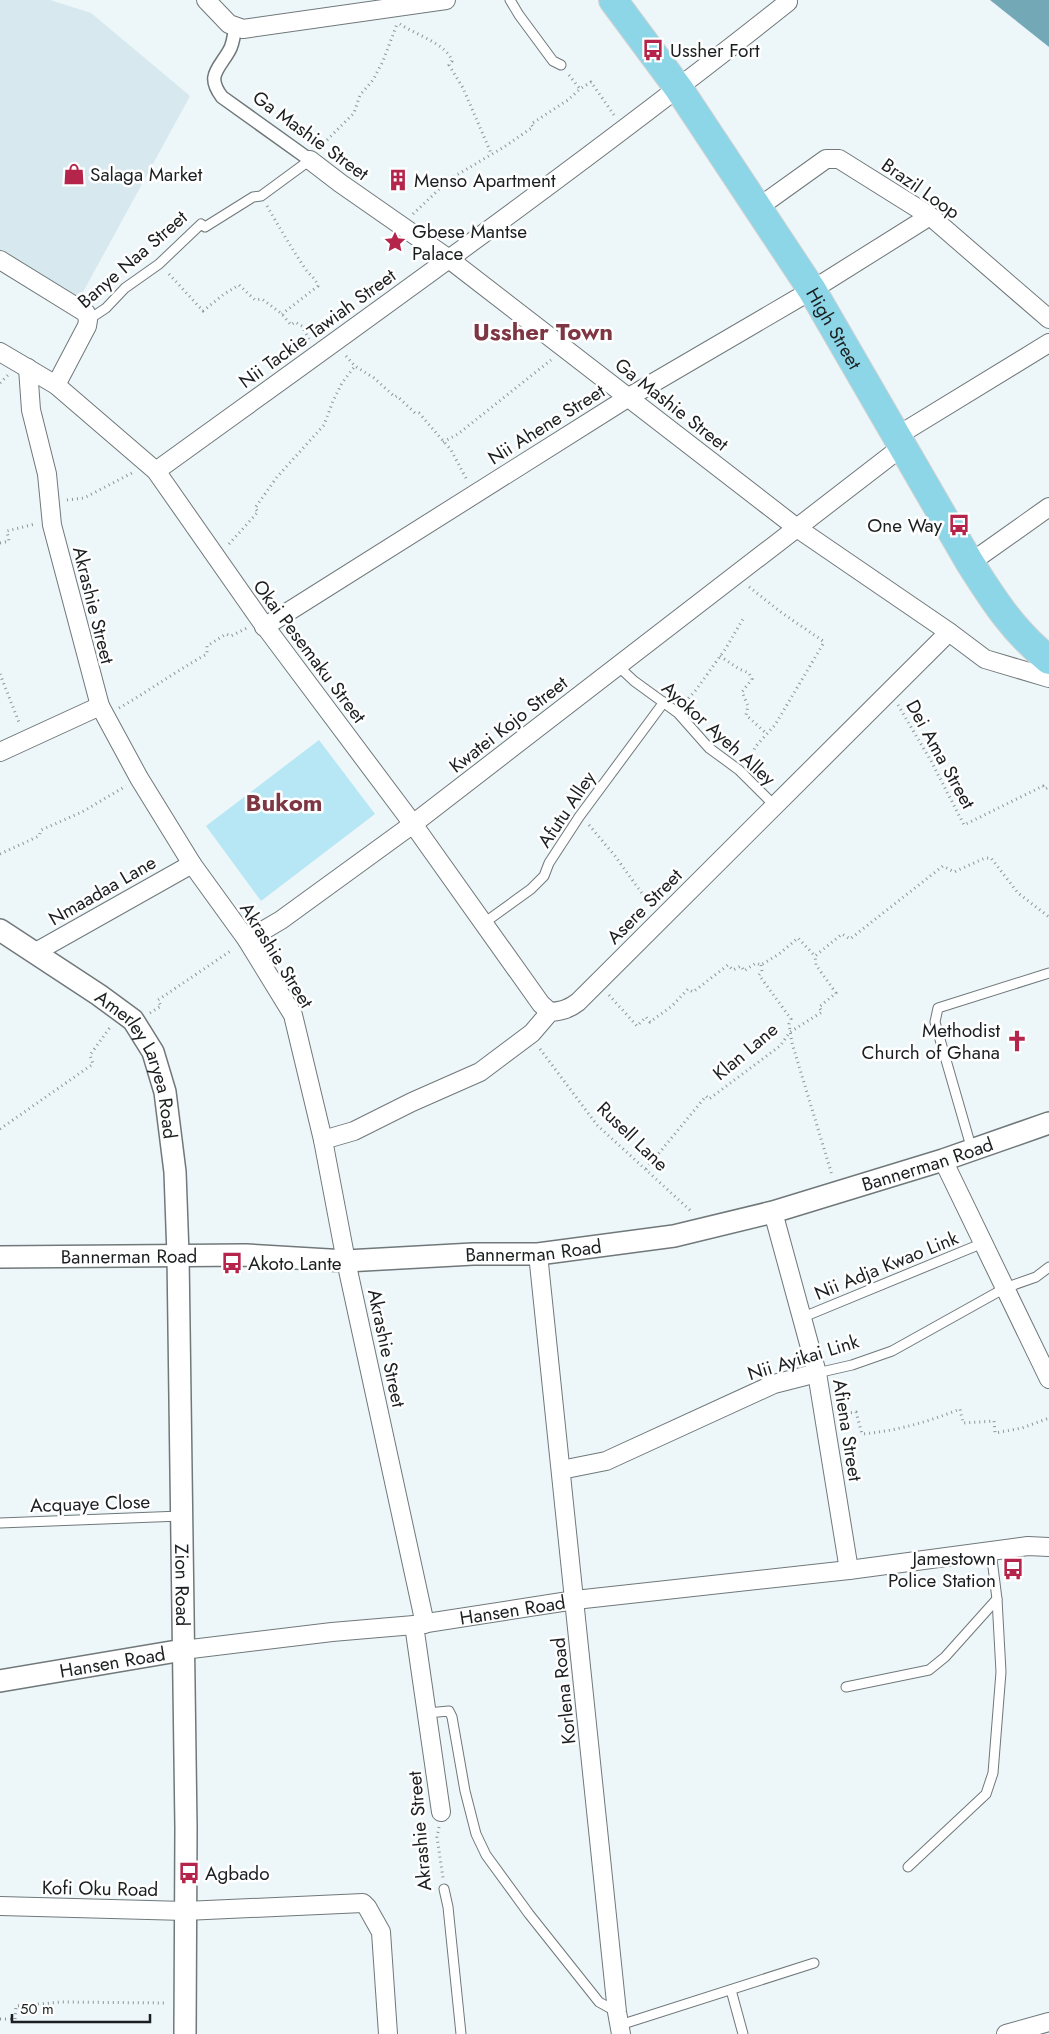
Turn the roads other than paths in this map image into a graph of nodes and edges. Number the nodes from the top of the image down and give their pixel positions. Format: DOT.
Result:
graph roads {
  1 [pos="206,0"];
  2 [pos="446,0"];
  3 [pos="510,0"];
  4 [pos="613,0"];
  5 [pos="788,2"];
  6 [pos="235,28"];
  7 [pos="561,65"];
  8 [pos="679,89"];
  9 [pos="310,160"];
  10 [pos="759,207"];
  11 [pos="930,216"];
  12 [pos="450,259"];
  13 [pos="0,260"];
  14 [pos="812,290"];
  15 [pos="1049,319"];
  16 [pos="88,320"];
  17 [pos="1049,343"];
  18 [pos="0,352"];
  19 [pos="28,368"];
  20 [pos="56,385"];
  21 [pos="629,397"];
  22 [pos="900,441"];
  23 [pos="151,466"];
  24 [pos="1049,507"];
  25 [pos="797,528"];
  26 [pos="970,563"];
  27 [pos="263,624"];
  28 [pos="949,632"];
  29 [pos="1049,660"];
  30 [pos="618,666"];
  31 [pos="1049,678"];
  32 [pos="664,702"];
  33 [pos="103,711"];
  34 [pos="0,752"];
  35 [pos="775,806"];
  36 [pos="413,824"];
  37 [pos="192,864"];
  38 [pos="484,923"];
  39 [pos="0,930"];
  40 [pos="247,940"];
  41 [pos="34,953"];
  42 [pos="1049,973"];
  43 [pos="550,1012"];
  44 [pos="1049,1123"];
  45 [pos="323,1140"];
  46 [pos="972,1150"];
  47 [pos="943,1160"];
  48 [pos="773,1212"];
  49 [pos="983,1243"];
  50 [pos="538,1254"];
  51 [pos="178,1255"];
  52 [pos="0,1257"];
  53 [pos="346,1261"];
  54 [pos="1049,1267"];
  55 [pos="1005,1288"];
  56 [pos="802,1318"];
  57 [pos="817,1373"];
  58 [pos="1049,1379"];
  59 [pos="561,1470"];
  60 [pos="181,1516"];
  61 [pos="0,1523"];
  62 [pos="1028,1546"];
  63 [pos="1049,1547"];
  64 [pos="991,1551"];
  65 [pos="1049,1555"];
  66 [pos="848,1570"];
  67 [pos="997,1599"];
  68 [pos="575,1600"];
  69 [pos="419,1624"];
  70 [pos="183,1650"];
  71 [pos="0,1681"];
  72 [pos="846,1687"];
  73 [pos="427,1713"];
  74 [pos="442,1812"];
  75 [pos="908,1867"];
  76 [pos="444,1888"];
  77 [pos="0,1906"];
  78 [pos="185,1911"];
  79 [pos="814,1963"];
  80 [pos="731,1990"];
  81 [pos="1049,2022"];
  82 [pos="619,2024"];
  83 [pos="185,2034"];
  84 [pos="388,2034"];
  85 [pos="461,2034"];
  86 [pos="743,2034"];
  87 [pos="1006,2034"];
  1 -- 6 [label="street"];
  2 -- 6 [label="street"];
  3 -- 7 [label="lane"];
  4 -- 8 [label="main road, High Street"];
  5 -- 8 [label="street, Nii Tackie Tawiah Street"];
  6 -- 9 [label="street, Ga Mashie Street"];
  8 -- 10 [label="main road, High Street"];
  8 -- 12 [label="street, Nii Tackie Tawiah Street"];
  9 -- 12 [label="street, Ga Mashie Street"];
  9 -- 16 [label="lane, Banye Naa Street"];
  10 -- 11 [label="street, Brazil Loop"];
  10 -- 14 [label="main road, High Street"];
  11 -- 14 [label="street, Nii Ahene Street"];
  11 -- 15 [label="street, Brazil Loop"];
  12 -- 21 [label="street, Ga Mashie Street"];
  12 -- 23 [label="street, Nii Tackie Tawiah Street"];
  13 -- 16 [label="street"];
  14 -- 21 [label="street, Nii Ahene Street"];
  14 -- 22 [label="main road, High Street"];
  16 -- 20 [label="street, Banye Naa Street"];
  17 -- 22 [label="street, Kwatei Kojo Street"];
  18 -- 19 [label="street, Okai Pesemaku Street"];
  19 -- 20 [label="street, Okai Pesemaku Street"];
  19 -- 33 [label="street, Akrashie Street"];
  20 -- 23 [label="street, Okai Pesemaku Street"];
  21 -- 25 [label="street, Ga Mashie Street"];
  21 -- 27 [label="street, Nii Ahene Street"];
  22 -- 25 [label="street, Kwatei Kojo Street"];
  22 -- 26 [label="main road, High Street"];
  23 -- 27 [label="street, Okai Pesemaku Street"];
  24 -- 26 [label="street"];
  25 -- 28 [label="street, Ga Mashie Street"];
  25 -- 30 [label="street, Kwatei Kojo Street"];
  26 -- 29 [label="main road, High Street"];
  27 -- 36 [label="street, Okai Pesemaku Street"];
  28 -- 31 [label="street, Ga Mashie Street"];
  28 -- 35 [label="street, Asere Street"];
  30 -- 32 [label="lane, Ayokor Ayeh Alley"];
  30 -- 36 [label="street, Kwatei Kojo Street"];
  32 -- 35 [label="lane, Ayokor Ayeh Alley"];
  32 -- 38 [label="lane, Afutu Alley"];
  33 -- 34 [label="street"];
  33 -- 37 [label="street, Akrashie Street"];
  35 -- 43 [label="street, Asere Street"];
  36 -- 38 [label="street, Okai Pesemaku Street"];
  36 -- 40 [label="street, Kwatei Kojo Street"];
  37 -- 40 [label="street, Akrashie Street"];
  37 -- 41 [label="street, Nmaadaa Lane"];
  38 -- 43 [label="street, Okai Pesemaku Street"];
  39 -- 41 [label="street, Amerley Laryea Road"];
  40 -- 45 [label="street, Akrashie Street"];
  41 -- 51 [label="street, Amerley Laryea Road"];
  42 -- 46 [label="lane"];
  43 -- 45 [label="street"];
  44 -- 46 [label="street, Bannerman Road"];
  45 -- 53 [label="street, Akrashie Street"];
  46 -- 47 [label="street, Bannerman Road"];
  47 -- 48 [label="street, Bannerman Road"];
  47 -- 49 [label="street"];
  48 -- 50 [label="street, Bannerman Road"];
  48 -- 56 [label="street, Afiena Street"];
  49 -- 55 [label="street"];
  49 -- 56 [label="lane, Nii Adja Kwao Link"];
  50 -- 53 [label="street, Bannerman Road"];
  50 -- 59 [label="street, Korlena Road"];
  51 -- 52 [label="street, Bannerman Road"];
  51 -- 53 [label="street, Bannerman Road"];
  51 -- 60 [label="street, Zion Road"];
  53 -- 69 [label="street, Akrashie Street"];
  54 -- 55 [label="lane, Nii Ayikai Link"];
  55 -- 57 [label="lane, Nii Ayikai Link"];
  55 -- 58 [label="street"];
  56 -- 57 [label="street, Afiena Street"];
  57 -- 59 [label="street, Nii Ayikai Link"];
  57 -- 66 [label="street, Afiena Street"];
  59 -- 68 [label="street, Korlena Road"];
  60 -- 61 [label="lane, Acquaye Close"];
  60 -- 70 [label="street, Zion Road"];
  62 -- 63 [label="street, Hansen Road"];
  62 -- 64 [label="street, Hansen Road"];
  62 -- 65 [label="street"];
  64 -- 66 [label="street, Hansen Road"];
  64 -- 67 [label="lane"];
  66 -- 68 [label="street, Hansen Road"];
  67 -- 72 [label="lane"];
  67 -- 75 [label="lane"];
  68 -- 69 [label="street, Hansen Road"];
  68 -- 82 [label="street, Korlena Road"];
  69 -- 70 [label="street, Hansen Road"];
  69 -- 73 [label="street, Akrashie Street"];
  70 -- 71 [label="street, Hansen Road"];
  70 -- 78 [label="street, Zion Road"];
  73 -- 74 [label="street, Akrashie Street"];
  73 -- 82 [label="lane"];
  76 -- 85 [label="lane, Akrashie Street"];
  77 -- 78 [label="street, Kofi Oku Road"];
  78 -- 83 [label="street, Zion Road"];
  78 -- 84 [label="street, Kofi Oku Road"];
  79 -- 80 [label="lane"];
  80 -- 82 [label="lane"];
  80 -- 86 [label="lane"];
  81 -- 87 [label="street"];
}
